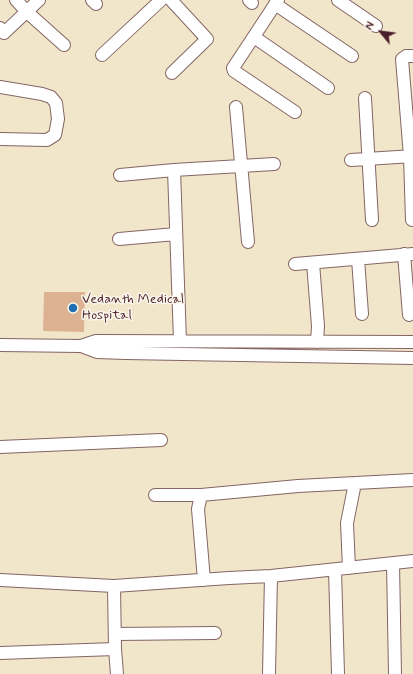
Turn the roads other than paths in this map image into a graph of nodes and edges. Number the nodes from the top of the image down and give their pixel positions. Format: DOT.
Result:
graph roads {
  1 [pos="16,0"];
  2 [pos="39,0"];
  3 [pos="161,0"];
  4 [pos="338,0"];
  5 [pos="176,2"];
  6 [pos="277,2"];
  7 [pos="27,12"];
  8 [pos="376,26"];
  9 [pos="0,28"];
  10 [pos="254,37"];
  11 [pos="64,45"];
  12 [pos="102,55"];
  13 [pos="352,56"];
  14 [pos="413,56"];
  15 [pos="172,73"];
  16 [pos="0,87"];
  17 [pos="328,88"];
  18 [pos="365,98"];
  19 [pos="236,107"];
  20 [pos="295,112"];
  21 [pos="0,139"];
  22 [pos="411,156"];
  23 [pos="369,159"];
  24 [pos="351,160"];
  25 [pos="274,164"];
  26 [pos="241,166"];
  27 [pos="174,170"];
  28 [pos="120,175"];
  29 [pos="372,220"];
  30 [pos="412,220"];
  31 [pos="176,234"];
  32 [pos="119,239"];
  33 [pos="248,242"];
  34 [pos="409,254"];
  35 [pos="358,259"];
  36 [pos="313,263"];
  37 [pos="295,264"];
  38 [pos="362,314"];
  39 [pos="409,315"];
  40 [pos="180,341"];
  41 [pos="317,342"];
  42 [pos="413,342"];
  43 [pos="0,345"];
  44 [pos="81,346"];
  45 [pos="413,358"];
  46 [pos="161,440"];
  47 [pos="0,447"];
  48 [pos="413,480"];
  49 [pos="355,483"];
  50 [pos="155,495"];
  51 [pos="200,495"];
  52 [pos="413,561"];
  53 [pos="393,563"];
  54 [pos="349,568"];
  55 [pos="335,570"];
  56 [pos="271,576"];
  57 [pos="0,580"];
  58 [pos="204,580"];
  59 [pos="114,586"];
  60 [pos="215,633"];
  61 [pos="115,634"];
  62 [pos="115,649"];
  63 [pos="0,653"];
  64 [pos="117,674"];
  65 [pos="268,674"];
  66 [pos="338,674"];
  67 [pos="395,674"];
  1 -- 7 [label="street"];
  2 -- 7 [label="street"];
  3 -- 12 [label="street"];
  4 -- 8 [label="street"];
  5 -- 15 [label="street"];
  6 -- 10 [label="street"];
  6 -- 13 [label="street"];
  7 -- 9 [label="street"];
  7 -- 11 [label="street"];
  10 -- 17 [label="street"];
  10 -- 20 [label="street"];
  14 -- 22 [label="street"];
  16 -- 21 [label="street"];
  18 -- 23 [label="street"];
  19 -- 26 [label="street"];
  22 -- 23 [label="street"];
  22 -- 30 [label="street"];
  23 -- 24 [label="street"];
  23 -- 29 [label="street"];
  25 -- 26 [label="street"];
  26 -- 27 [label="street"];
  26 -- 33 [label="street"];
  27 -- 28 [label="street"];
  27 -- 31 [label="street"];
  31 -- 32 [label="street"];
  31 -- 40 [label="street"];
  34 -- 35 [label="street"];
  34 -- 39 [label="street"];
  35 -- 36 [label="street"];
  35 -- 38 [label="street"];
  36 -- 37 [label="street"];
  36 -- 41 [label="street"];
  40 -- 41 [label="street"];
  40 -- 44 [label="street"];
  41 -- 42 [label="street"];
  43 -- 44 [label="street"];
  44 -- 45 [label="street"];
  46 -- 47 [label="street"];
  48 -- 49 [label="street"];
  49 -- 51 [label="street"];
  49 -- 54 [label="street"];
  50 -- 51 [label="street"];
  51 -- 58 [label="street"];
  52 -- 53 [label="street"];
  53 -- 54 [label="street"];
  53 -- 67 [label="street"];
  54 -- 55 [label="street"];
  55 -- 56 [label="street"];
  55 -- 66 [label="street"];
  56 -- 58 [label="street"];
  56 -- 65 [label="street"];
  57 -- 59 [label="street"];
  58 -- 59 [label="street"];
  59 -- 61 [label="street"];
  60 -- 61 [label="street"];
  61 -- 62 [label="street"];
  62 -- 63 [label="street"];
  62 -- 64 [label="street"];
}
